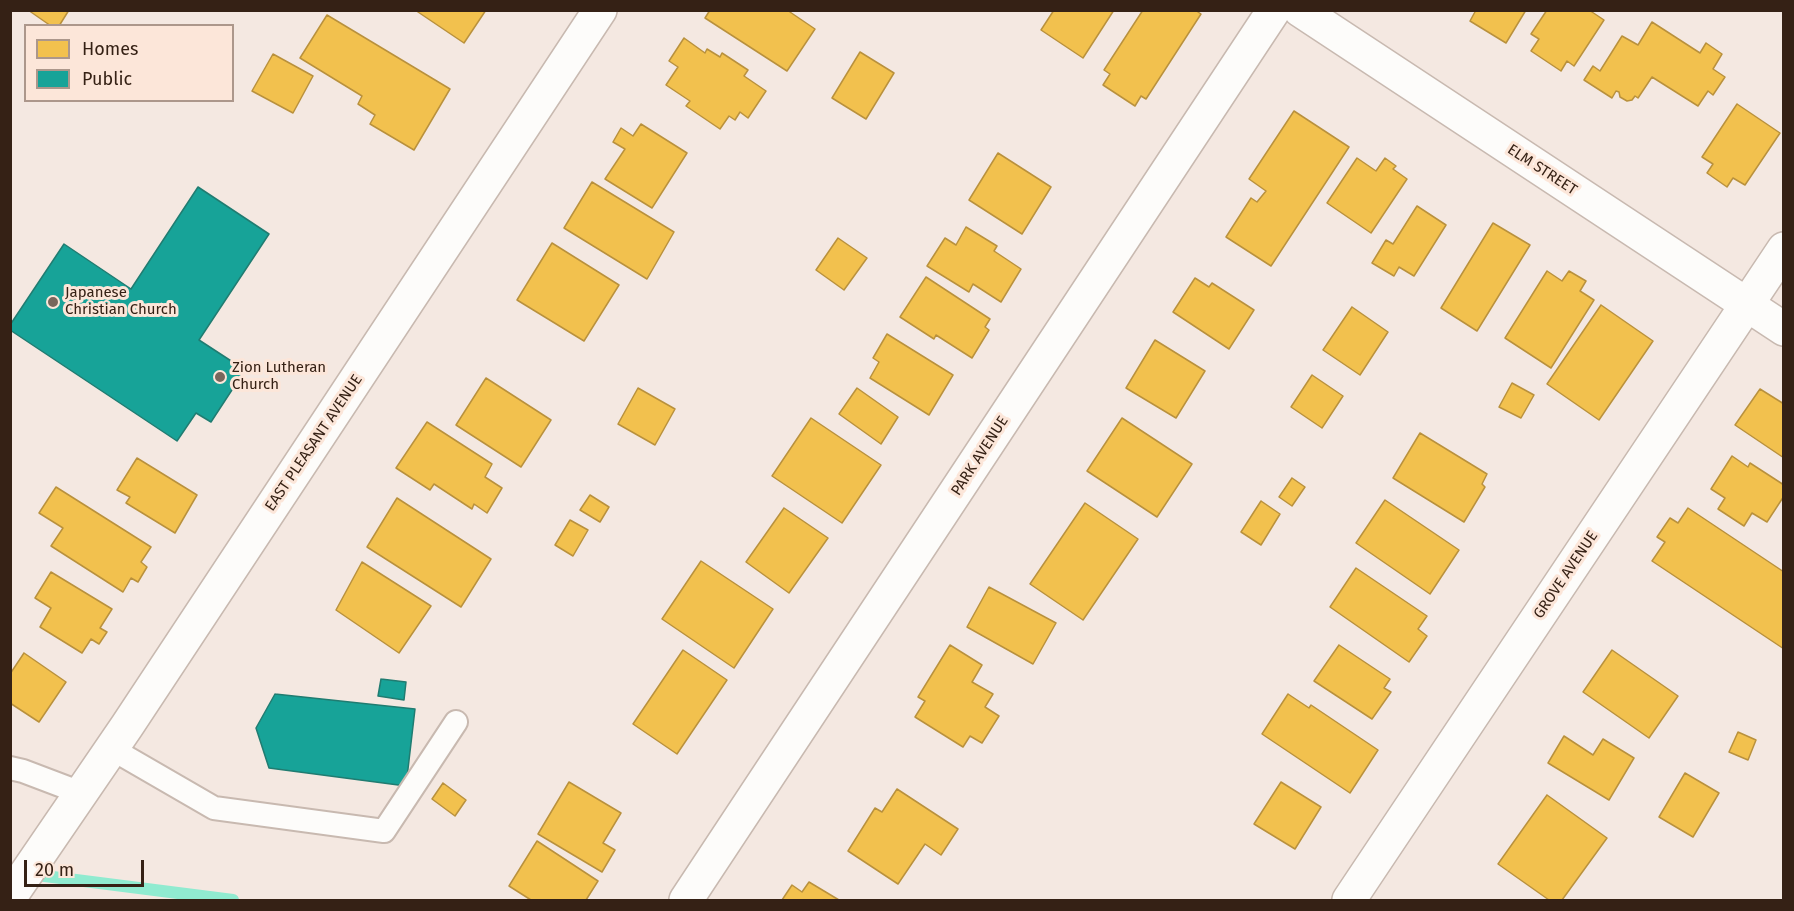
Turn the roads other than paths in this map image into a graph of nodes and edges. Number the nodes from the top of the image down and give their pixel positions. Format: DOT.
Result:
graph roads {
  1 [pos="600,10"];
  2 [pos="1274,10"];
  3 [pos="1300,10"];
  4 [pos="1784,249"];
  5 [pos="1747,305"];
  6 [pos="1784,329"];
  7 [pos="456,722"];
  8 [pos="112,749"];
  9 [pos="10,768"];
  10 [pos="81,794"];
  11 [pos="18,886"];
  12 [pos="686,900"];
  13 [pos="1349,900"];
  1 -- 8 [label="street, EAST PLEASANT AVENUE"];
  2 -- 12 [label="street, PARK AVENUE"];
  3 -- 5 [label="street, ELM STREET"];
  4 -- 5 [label="street, GROVE AVENUE"];
  5 -- 6 [label="street, ELM STREET"];
  5 -- 13 [label="street, GROVE AVENUE"];
  7 -- 8 [label="lane"];
  8 -- 10 [label="street, EAST PLEASANT AVENUE"];
  9 -- 10 [label="lane"];
  10 -- 11 [label="street, EAST PLEASANT AVENUE"];
}
